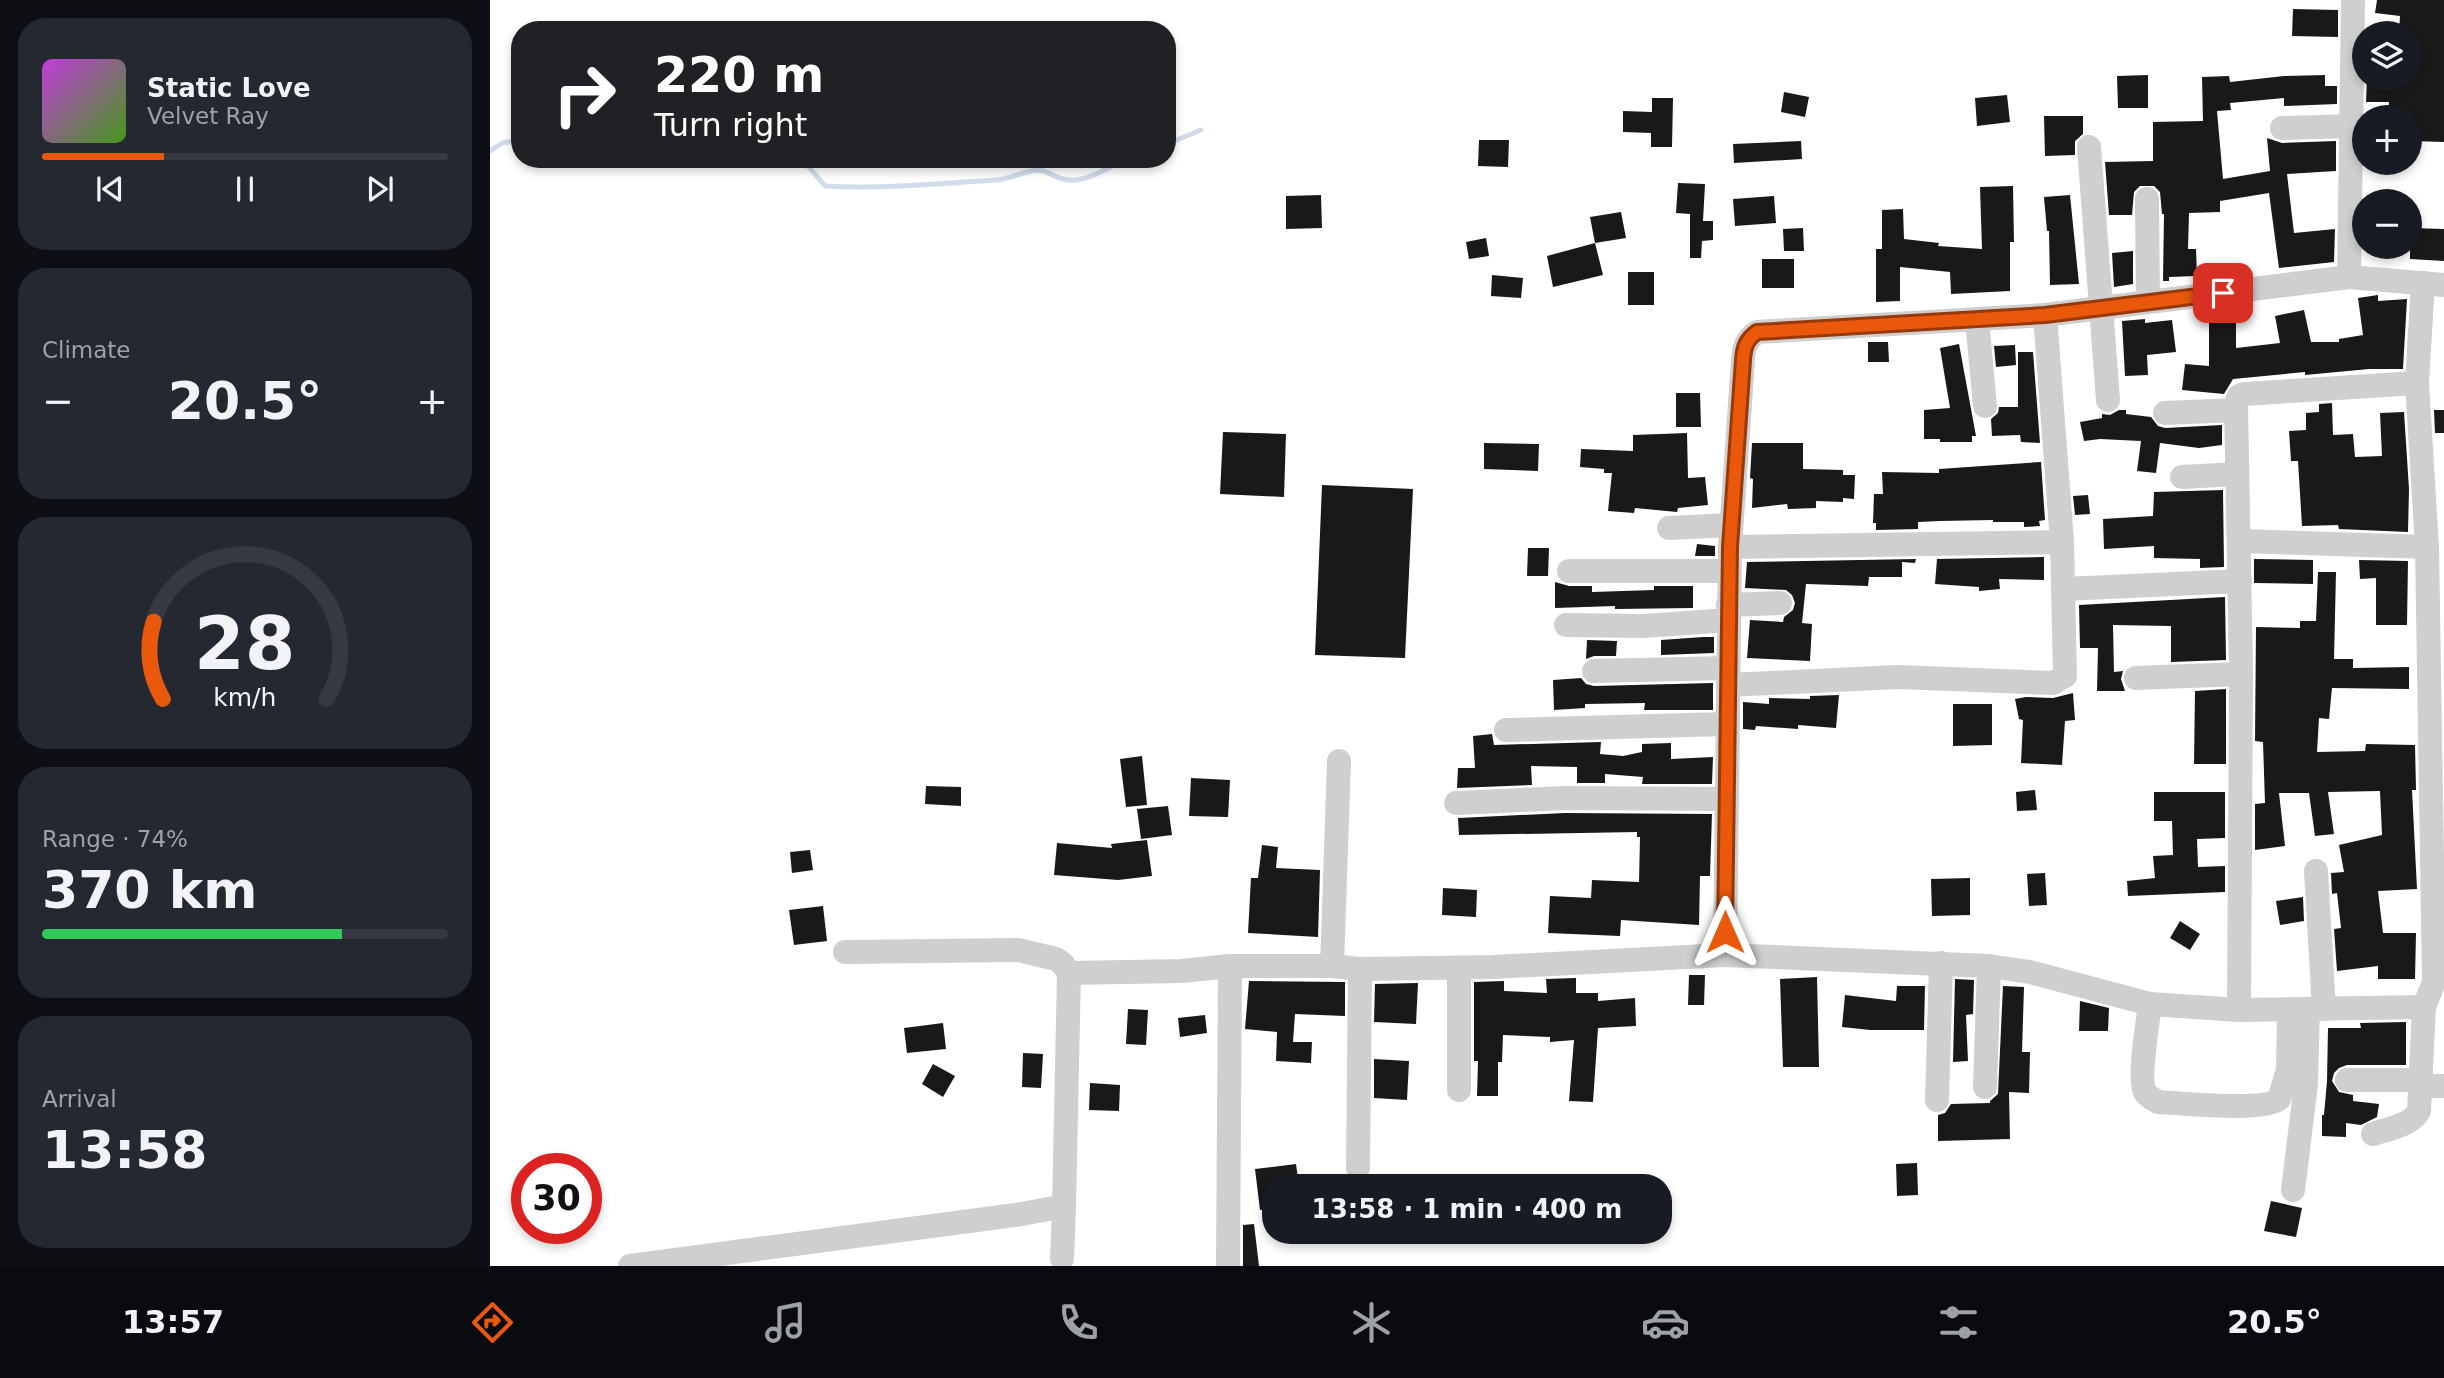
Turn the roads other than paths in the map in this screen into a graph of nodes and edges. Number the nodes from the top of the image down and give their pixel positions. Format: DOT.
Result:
graph roads {
  1 [pos="2353,0"];
  2 [pos="2351,125"];
  3 [pos="2282,128"];
  4 [pos="2089,147"];
  5 [pos="2147,200"];
  6 [pos="2349,277"];
  7 [pos="2434,284"];
  8 [pos="2148,302"];
  9 [pos="2100,308"];
  10 [pos="2045,315"];
  11 [pos="1977,320"];
  12 [pos="2417,383"];
  13 [pos="2108,400"];
  14 [pos="1985,406"];
  15 [pos="2236,410"];
  16 [pos="2165,413"];
  17 [pos="2237,474"];
  18 [pos="2182,477"];
  19 [pos="2434,495"];
  20 [pos="1669,528"];
  21 [pos="2240,541"];
  22 [pos="2062,542"];
  23 [pos="2427,547"];
  24 [pos="1730,548"];
  25 [pos="1569,571"];
  26 [pos="2240,581"];
  27 [pos="2064,590"];
  28 [pos="1780,603"];
  29 [pos="1728,613"];
  30 [pos="1566,625"];
  31 [pos="1594,671"];
  32 [pos="2241,674"];
  33 [pos="1728,677"];
  34 [pos="2136,678"];
  35 [pos="1727,724"];
  36 [pos="1506,730"];
  37 [pos="1339,761"];
  38 [pos="1726,799"];
  39 [pos="1456,803"];
  40 [pos="2316,871"];
  41 [pos="845,952"];
  42 [pos="1725,955"];
  43 [pos="1941,963"];
  44 [pos="1332,966"];
  45 [pos="1989,966"];
  46 [pos="1230,967"];
  47 [pos="1459,968"];
  48 [pos="1360,969"];
  49 [pos="1069,973"];
  50 [pos="2439,982"];
  51 [pos="2150,1004"];
  52 [pos="2424,1007"];
  53 [pos="2307,1009"];
  54 [pos="2239,1010"];
  55 [pos="2347,1080"];
  56 [pos="2428,1084"];
  57 [pos="1985,1087"];
  58 [pos="1459,1090"];
  59 [pos="1937,1100"];
  60 [pos="2373,1134"];
  61 [pos="1358,1168"];
  62 [pos="2293,1190"];
  63 [pos="1064,1206"];
  64 [pos="1062,1259"];
  65 [pos="630,1266"];
  66 [pos="1228,1266"];
  1 -- 2 [label="street"];
  2 -- 3 [label="street"];
  2 -- 6 [label="street"];
  4 -- 9 [label="street"];
  5 -- 8 [label="street"];
  6 -- 7 [label="street"];
  6 -- 8 [label="street"];
  7 -- 12 [label="street"];
  8 -- 9 [label="street"];
  9 -- 10 [label="street"];
  9 -- 13 [label="street"];
  10 -- 11 [label="street"];
  10 -- 22 [label="street"];
  11 -- 14 [label="street"];
  11 -- 24 [label="street"];
  12 -- 15 [label="street"];
  12 -- 19 [label="street"];
  15 -- 16 [label="street"];
  15 -- 17 [label="street"];
  17 -- 18 [label="street"];
  17 -- 21 [label="street"];
  19 -- 23 [label="street"];
  20 -- 24 [label="street"];
  21 -- 23 [label="street"];
  21 -- 26 [label="street"];
  22 -- 24 [label="street"];
  22 -- 27 [label="street"];
  23 -- 50 [label="street"];
  24 -- 25 [label="street"];
  24 -- 29 [label="street"];
  26 -- 27 [label="street"];
  26 -- 32 [label="street"];
  27 -- 33 [label="street"];
  28 -- 29 [label="street"];
  29 -- 30 [label="street"];
  29 -- 33 [label="street"];
  31 -- 33 [label="street"];
  32 -- 34 [label="street"];
  32 -- 54 [label="street"];
  33 -- 35 [label="street"];
  35 -- 36 [label="street"];
  35 -- 38 [label="street"];
  37 -- 44 [label="street"];
  38 -- 39 [label="street"];
  38 -- 42 [label="street"];
  40 -- 53 [label="street"];
  41 -- 49 [label="street"];
  42 -- 43 [label="street"];
  42 -- 47 [label="street"];
  43 -- 45 [label="street"];
  43 -- 59 [label="street"];
  44 -- 46 [label="street"];
  44 -- 48 [label="street"];
  45 -- 51 [label="street"];
  45 -- 57 [label="street"];
  46 -- 49 [label="street"];
  46 -- 66 [label="street"];
  47 -- 48 [label="street"];
  47 -- 58 [label="street"];
  48 -- 61 [label="street"];
  49 -- 63 [label="street"];
  50 -- 52 [label="street"];
  51 -- 53 [label="street"];
  51 -- 54 [label="street"];
  52 -- 53 [label="street"];
  52 -- 56 [label="street"];
  53 -- 54 [label="street"];
  53 -- 62 [label="street"];
  55 -- 56 [label="street"];
  56 -- 60 [label="street"];
  63 -- 64 [label="street"];
  63 -- 65 [label="street"];
}
